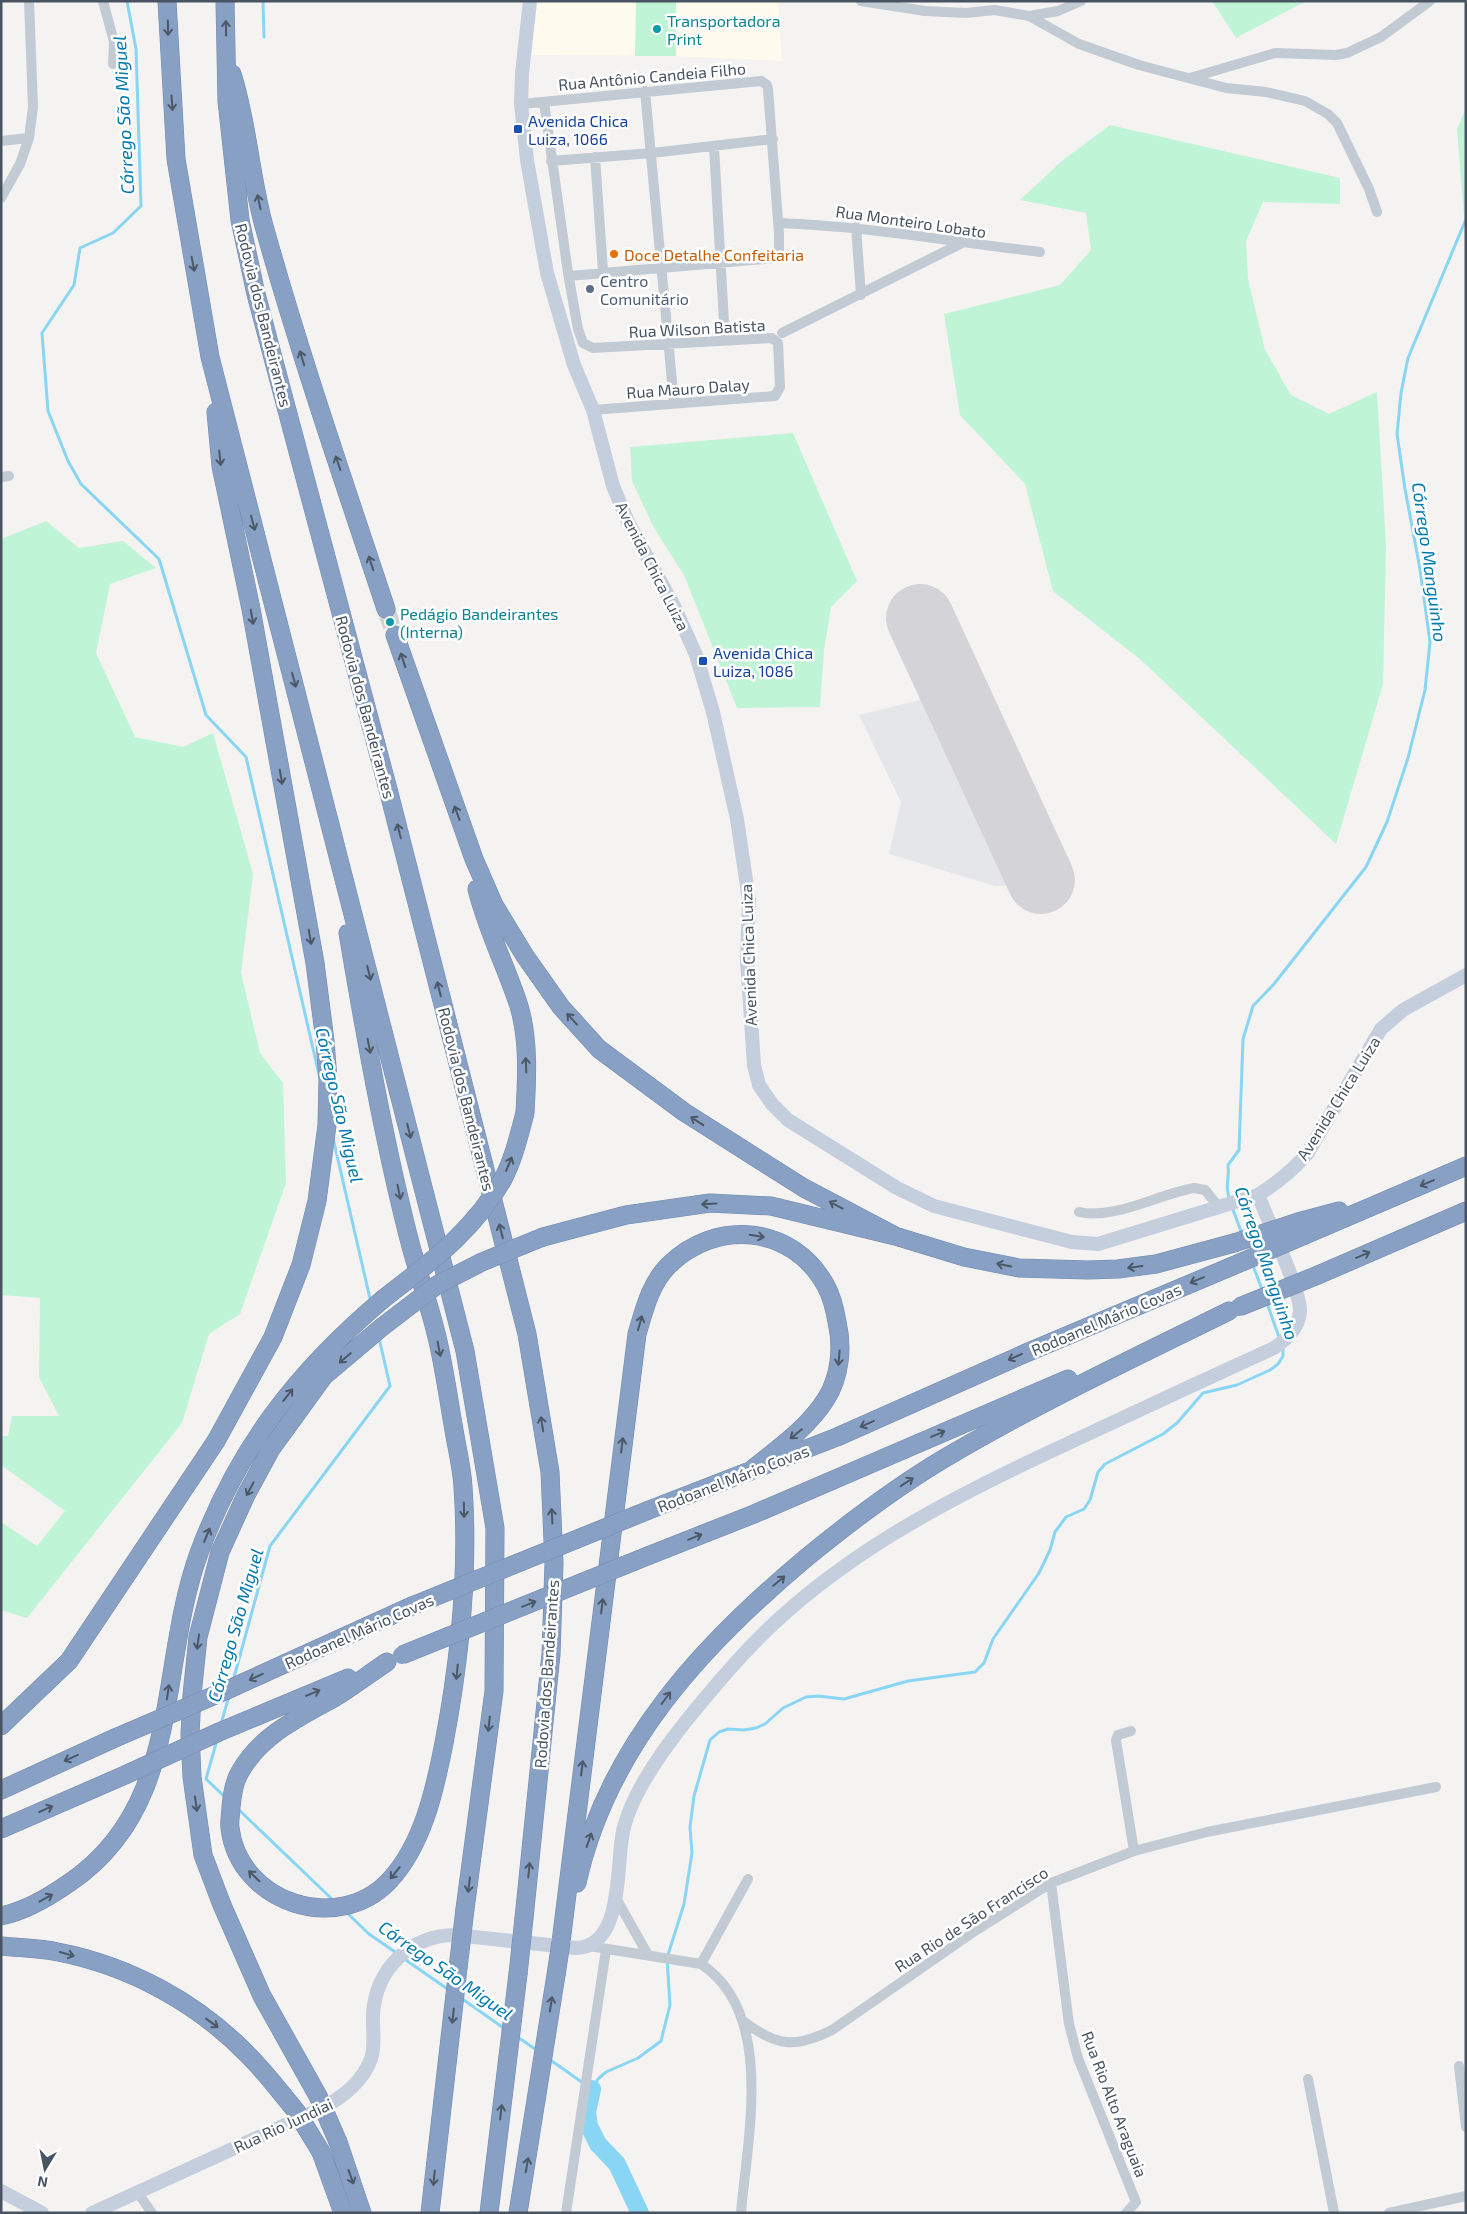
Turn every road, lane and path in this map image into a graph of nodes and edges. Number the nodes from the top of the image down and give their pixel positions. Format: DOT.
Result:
graph roads {
  1 [pos="29,1"];
  2 [pos="103,1"];
  3 [pos="167,1"];
  4 [pos="225,1"];
  5 [pos="530,1"];
  6 [pos="861,1"];
  7 [pos="1081,1"];
  8 [pos="1430,1"];
  9 [pos="1029,16"];
  10 [pos="226,54"];
  11 [pos="114,64"];
  12 [pos="1189,79"];
  13 [pos="645,91"];
  14 [pos="544,102"];
  15 [pos="522,104"];
  16 [pos="29,138"];
  17 [pos="773,140"];
  18 [pos="1,141"];
  19 [pos="714,147"];
  20 [pos="652,153"];
  21 [pos="594,157"];
  22 [pos="552,161"];
  23 [pos="1,198"];
  24 [pos="1377,212"];
  25 [pos="779,223"];
  26 [pos="856,227"];
  27 [pos="962,243"];
  28 [pos="1040,252"];
  29 [pos="720,262"];
  30 [pos="661,269"];
  31 [pos="604,271"];
  32 [pos="569,276"];
  33 [pos="861,295"];
  34 [pos="782,333"];
  35 [pos="725,340"];
  36 [pos="668,343"];
  37 [pos="210,357"];
  38 [pos="780,387"];
  39 [pos="674,402"];
  40 [pos="593,410"];
  41 [pos="386,609"];
  42 [pos="395,634"];
  43 [pos="327,808"];
  44 [pos="474,859"];
  45 [pos="1466,976"];
  46 [pos="1466,1166"];
  47 [pos="1258,1195"];
  48 [pos="1219,1207"];
  49 [pos="1466,1211"];
  50 [pos="1080,1212"];
  51 [pos="1302,1228"];
  52 [pos="894,1236"];
  53 [pos="1234,1309"];
  54 [pos="749,1472"];
  55 [pos="395,1659"];
  56 [pos="1,1726"];
  57 [pos="1131,1731"];
  58 [pos="1436,1787"];
  59 [pos="1,1790"];
  60 [pos="1,1829"];
  61 [pos="1134,1851"];
  62 [pos="748,1880"];
  63 [pos="1051,1883"];
  64 [pos="617,1900"];
  65 [pos="1,1916"];
  66 [pos="566,1921"];
  67 [pos="1,1946"];
  68 [pos="589,1946"];
  69 [pos="606,1950"];
  70 [pos="648,1955"];
  71 [pos="701,1964"];
  72 [pos="743,2021"];
  73 [pos="1460,2066"];
  74 [pos="1308,2079"];
  75 [pos="1466,2127"];
  76 [pos="5,2192"];
  77 [pos="138,2193"];
  78 [pos="1466,2196"];
  79 [pos="42,2213"];
  80 [pos="92,2213"];
  81 [pos="152,2213"];
  82 [pos="343,2213"];
  83 [pos="362,2213"];
  84 [pos="430,2213"];
  85 [pos="489,2213"];
  86 [pos="518,2213"];
  87 [pos="566,2213"];
  88 [pos="741,2213"];
  89 [pos="1126,2213"];
  90 [pos="1334,2213"];
  91 [pos="1389,2213"];
  1 -- 16 [label="street"];
  2 -- 11 [label="street"];
  3 -- 37 [label="highway, one-way"];
  10 -- 4 [label="highway, Rodovia dos Bandeirantes, one-way"];
  5 -- 15 [label="main road, Avenida Chica Luiza"];
  6 -- 9 [label="street"];
  7 -- 9 [label="street"];
  8 -- 12 [label="street"];
  9 -- 12 [label="street"];
  41 -- 10 [label="highway, one-way"];
  85 -- 10 [label="highway, Rodovia dos Bandeirantes, one-way, bridge"];
  12 -- 24 [label="street"];
  13 -- 14 [label="street, Rua Antônio Candeia Filho"];
  13 -- 17 [label="street, Rua Antônio Candeia Filho"];
  13 -- 20 [label="street"];
  14 -- 15 [label="street, Rua Antônio Candeia Filho"];
  14 -- 22 [label="street"];
  15 -- 40 [label="main road, Avenida Chica Luiza"];
  16 -- 18 [label="street"];
  16 -- 23 [label="street"];
  17 -- 19 [label="street"];
  17 -- 25 [label="street, Rua Antônio Candeia Filho"];
  19 -- 20 [label="street"];
  19 -- 29 [label="street"];
  20 -- 21 [label="street"];
  20 -- 30 [label="street"];
  21 -- 22 [label="street"];
  21 -- 31 [label="street"];
  22 -- 32 [label="street"];
  25 -- 26 [label="street, Rua Monteiro Lobato"];
  25 -- 29 [label="street, Rua Antônio Candeia Filho"];
  26 -- 27 [label="street, Rua Monteiro Lobato"];
  26 -- 33 [label="street"];
  27 -- 28 [label="street, Rua Monteiro Lobato"];
  27 -- 33 [label="street, Rua Wilson Batista"];
  29 -- 30 [label="street"];
  29 -- 35 [label="street"];
  30 -- 31 [label="street"];
  30 -- 36 [label="street"];
  31 -- 32 [label="street"];
  32 -- 36 [label="street, Rua Wilson Batista"];
  33 -- 34 [label="street, Rua Wilson Batista"];
  35 -- 36 [label="street, Rua Wilson Batista"];
  35 -- 38 [label="street, Rua Wilson Batista"];
  36 -- 39 [label="street"];
  37 -- 43 [label="highway, one-way"];
  37 -- 56 [label="highway, one-way"];
  38 -- 39 [label="street, Rua Mauro Dalay"];
  39 -- 40 [label="street, Rua Mauro Dalay"];
  40 -- 48 [label="main road, Avenida Chica Luiza"];
  44 -- 42 [label="highway, one-way"];
  43 -- 55 [label="highway, one-way"];
  43 -- 84 [label="highway, one-way, bridge"];
  52 -- 44 [label="highway, one-way"];
  65 -- 44 [label="highway, one-way, bridge"];
  45 -- 47 [label="main road, Avenida Chica Luiza"];
  46 -- 51 [label="highway, Rodoanel Mário Covas, one-way"];
  47 -- 48 [label="main road, Avenida Chica Luiza"];
  47 -- 64 [label="main road"];
  48 -- 50 [label="street"];
  53 -- 49 [label="highway, one-way, bridge"];
  51 -- 52 [label="highway, one-way, bridge"];
  51 -- 54 [label="highway, Rodoanel Mário Covas, one-way, bridge"];
  52 -- 83 [label="highway, one-way, bridge"];
  55 -- 53 [label="highway, one-way, bridge"];
  66 -- 53 [label="highway, one-way"];
  54 -- 59 [label="highway, Rodoanel Mário Covas, one-way, bridge"];
  66 -- 54 [label="highway, one-way"];
  60 -- 55 [label="highway, one-way, bridge"];
  57 -- 61 [label="street"];
  58 -- 61 [label="street, Rua Rio de São Francisco"];
  61 -- 63 [label="street, Rua Rio de São Francisco"];
  62 -- 71 [label="street"];
  63 -- 72 [label="street, Rua Rio de São Francisco"];
  63 -- 89 [label="street, Rua Rio Alto Araguaia"];
  64 -- 68 [label="main road"];
  64 -- 70 [label="street"];
  86 -- 66 [label="highway, one-way, bridge"];
  67 -- 82 [label="highway, one-way, bridge"];
  68 -- 69 [label="street"];
  68 -- 77 [label="main road, Rua Rio Jundiai"];
  69 -- 70 [label="street"];
  69 -- 87 [label="street"];
  70 -- 71 [label="street"];
  71 -- 72 [label="street"];
  72 -- 88 [label="street"];
  73 -- 75 [label="street"];
  74 -- 90 [label="street"];
  76 -- 79 [label="main road"];
  77 -- 80 [label="main road, Rua Rio Jundiai"];
  77 -- 81 [label="street"];
  78 -- 91 [label="street"];
}
